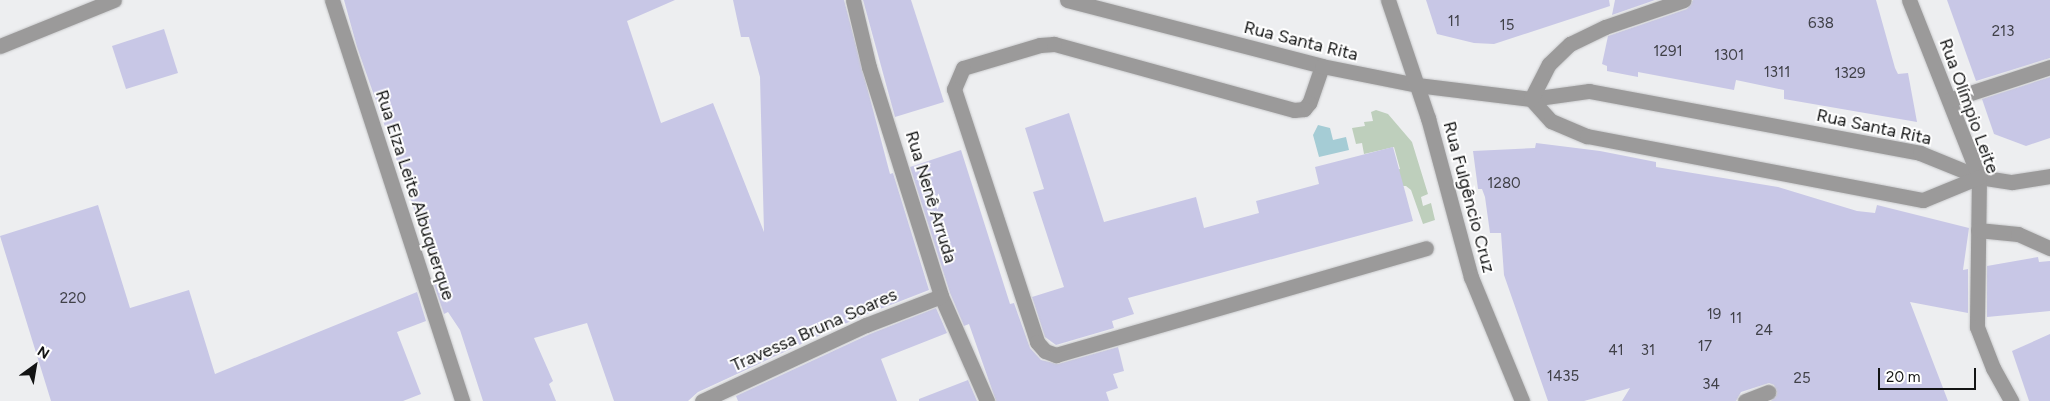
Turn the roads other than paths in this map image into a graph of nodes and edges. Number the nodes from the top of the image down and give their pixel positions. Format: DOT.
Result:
graph roads {
  1 [pos="114,0"];
  2 [pos="332,0"];
  3 [pos="853,0"];
  4 [pos="1067,0"];
  5 [pos="1388,0"];
  6 [pos="1684,0"];
  7 [pos="1909,0"];
  8 [pos="0,46"];
  9 [pos="1322,66"];
  10 [pos="2050,67"];
  11 [pos="1416,85"];
  12 [pos="1531,99"];
  13 [pos="1948,100"];
  14 [pos="2050,176"];
  15 [pos="1980,178"];
  16 [pos="1978,230"];
  17 [pos="1426,248"];
  18 [pos="2050,248"];
  19 [pos="942,296"];
  20 [pos="1768,392"];
  21 [pos="462,401"];
  22 [pos="702,401"];
  23 [pos="987,401"];
  24 [pos="1522,401"];
  25 [pos="1745,401"];
  26 [pos="2011,401"];
  1 -- 8 [label="street"];
  2 -- 21 [label="street, Rua Elza Leite Albuquerque"];
  3 -- 19 [label="street, Rua Nenê Arruda"];
  4 -- 9 [label="street, Rua Santa Rita"];
  5 -- 11 [label="street, Rua Fulgêncio Cruz"];
  6 -- 12 [label="street"];
  7 -- 13 [label="street, Rua Olímpio Leite"];
  9 -- 11 [label="street, Rua Santa Rita"];
  9 -- 17 [label="street"];
  10 -- 13 [label="street"];
  11 -- 12 [label="street, Rua Santa Rita"];
  11 -- 24 [label="street, Rua Fulgêncio Cruz"];
  12 -- 15 [label="street, Rua Santa Rita"];
  12 -- 15 [label="street"];
  13 -- 15 [label="street, Rua Olímpio Leite"];
  14 -- 15 [label="street"];
  15 -- 16 [label="street, Rua Olímpio Leite"];
  16 -- 18 [label="street"];
  16 -- 26 [label="street, Rua Olímpio Leite"];
  19 -- 22 [label="street, Travessa Bruna Soares"];
  19 -- 23 [label="street, Rua Nenê Arruda"];
  20 -- 25 [label="street"];
}
